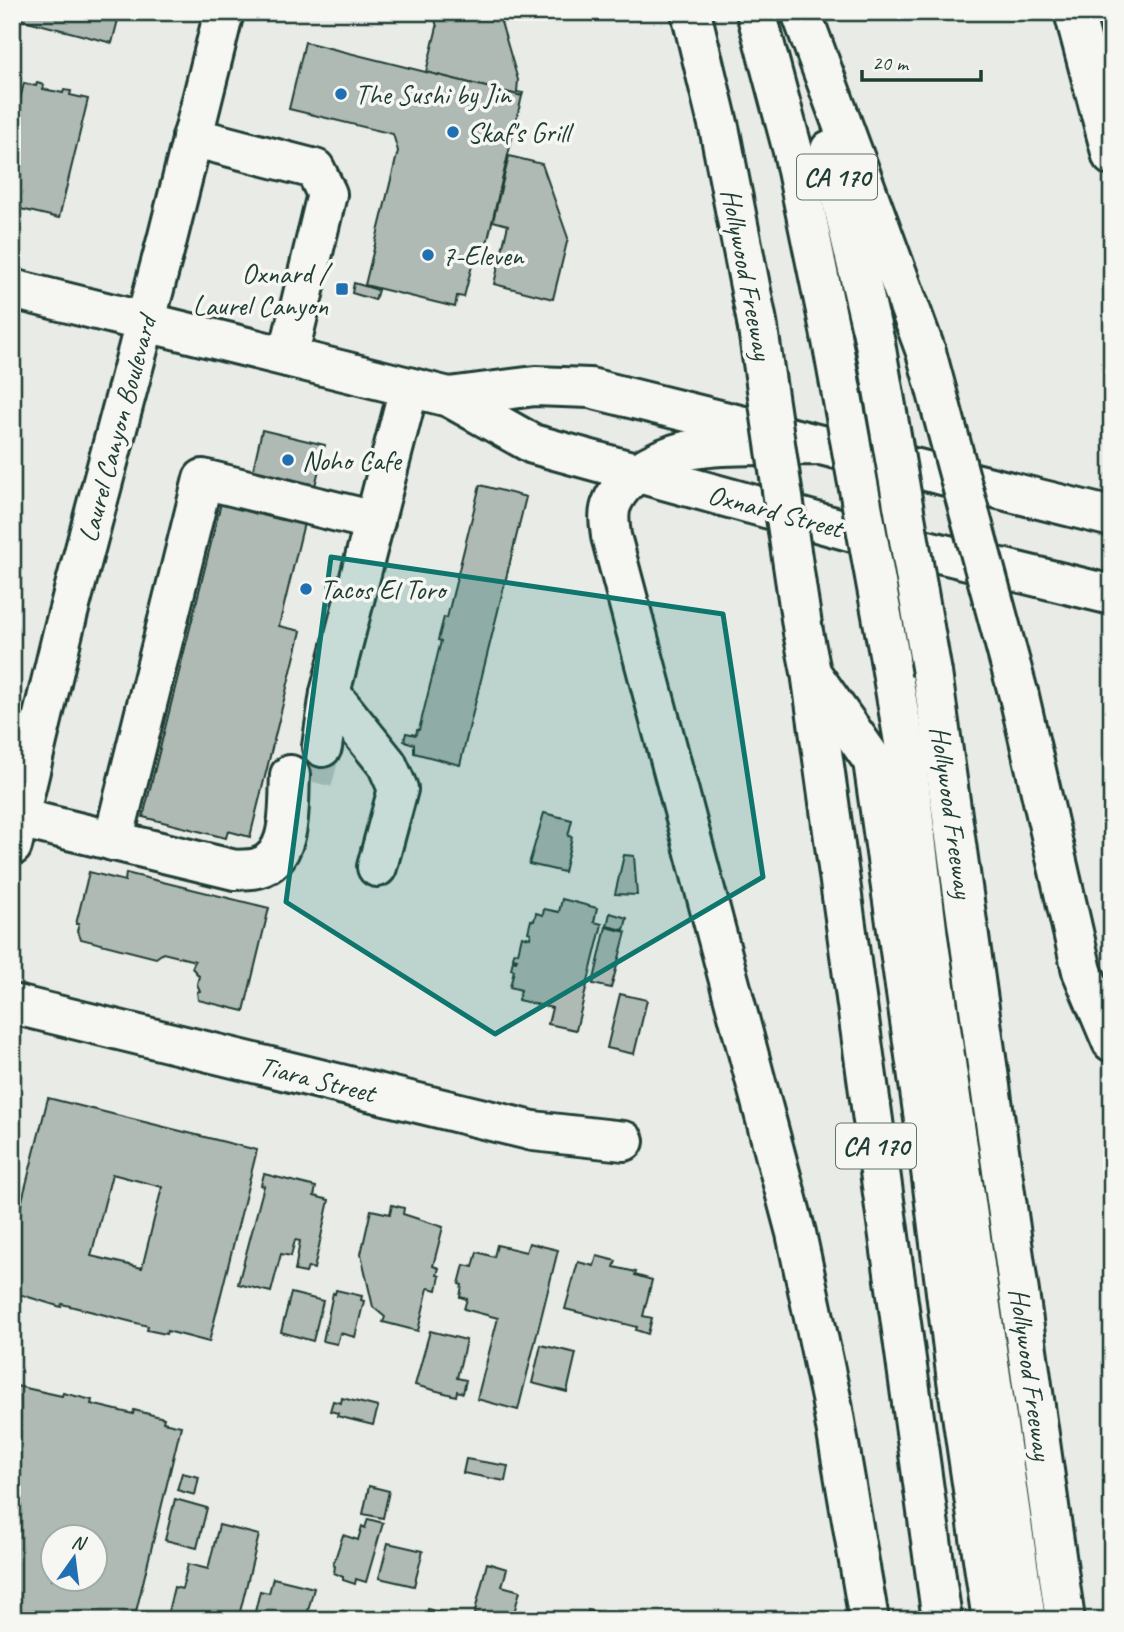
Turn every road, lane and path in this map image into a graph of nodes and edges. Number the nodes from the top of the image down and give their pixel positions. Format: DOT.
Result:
graph roads {
  1 [pos="224,12"];
  2 [pos="691,12"];
  3 [pos="756,12"];
  4 [pos="800,12"];
  5 [pos="1074,12"];
  6 [pos="192,137"];
  7 [pos="1112,156"];
  8 [pos="12,289"];
  9 [pos="145,322"];
  10 [pos="288,357"];
  11 [pos="409,388"];
  12 [pos="449,397"];
  13 [pos="821,445"];
  14 [pos="637,473"];
  15 [pos="1112,517"];
  16 [pos="375,522"];
  17 [pos="1112,595"];
  18 [pos="811,672"];
  19 [pos="330,694"];
  20 [pos="17,814"];
  21 [pos="113,841"];
  22 [pos="377,867"];
  23 [pos="12,1004"];
  24 [pos="1112,1042"];
  25 [pos="624,1141"];
  26 [pos="869,1620"];
  27 [pos="942,1620"];
  28 [pos="992,1620"];
  29 [pos="1026,1620"];
  30 [pos="1065,1620"];
  1 -- 6 [label="main road, Laurel Canyon Boulevard"];
  2 -- 18 [label="main road, Hollywood Freeway / CA 170, bridge"];
  3 -- 29 [label="main road, bridge"];
  4 -- 24 [label="main road, bridge"];
  4 -- 30 [label="main road, Hollywood Freeway / CA 170, bridge"];
  5 -- 7 [label="main road"];
  6 -- 9 [label="main road, Laurel Canyon Boulevard"];
  6 -- 10 [label="main road"];
  8 -- 9 [label="main road, Oxnard Street"];
  9 -- 10 [label="main road, Oxnard Street"];
  9 -- 20 [label="main road, Laurel Canyon Boulevard"];
  10 -- 11 [label="main road, Oxnard Street"];
  11 -- 12 [label="main road, Oxnard Street"];
  11 -- 16 [label="main road"];
  12 -- 13 [label="main road, Oxnard Street"];
  12 -- 14 [label="main road, Oxnard Street"];
  13 -- 14 [label="main road"];
  13 -- 15 [label="main road, Oxnard Street"];
  14 -- 17 [label="main road, Oxnard Street"];
  14 -- 26 [label="main road"];
  16 -- 19 [label="main road"];
  16 -- 21 [label="main road"];
  18 -- 27 [label="main road, Hollywood Freeway / CA 170"];
  18 -- 28 [label="main road"];
  19 -- 21 [label="main road"];
  19 -- 22 [label="main road"];
  20 -- 21 [label="main road"];
  23 -- 25 [label="main road, Tiara Street"];
}
